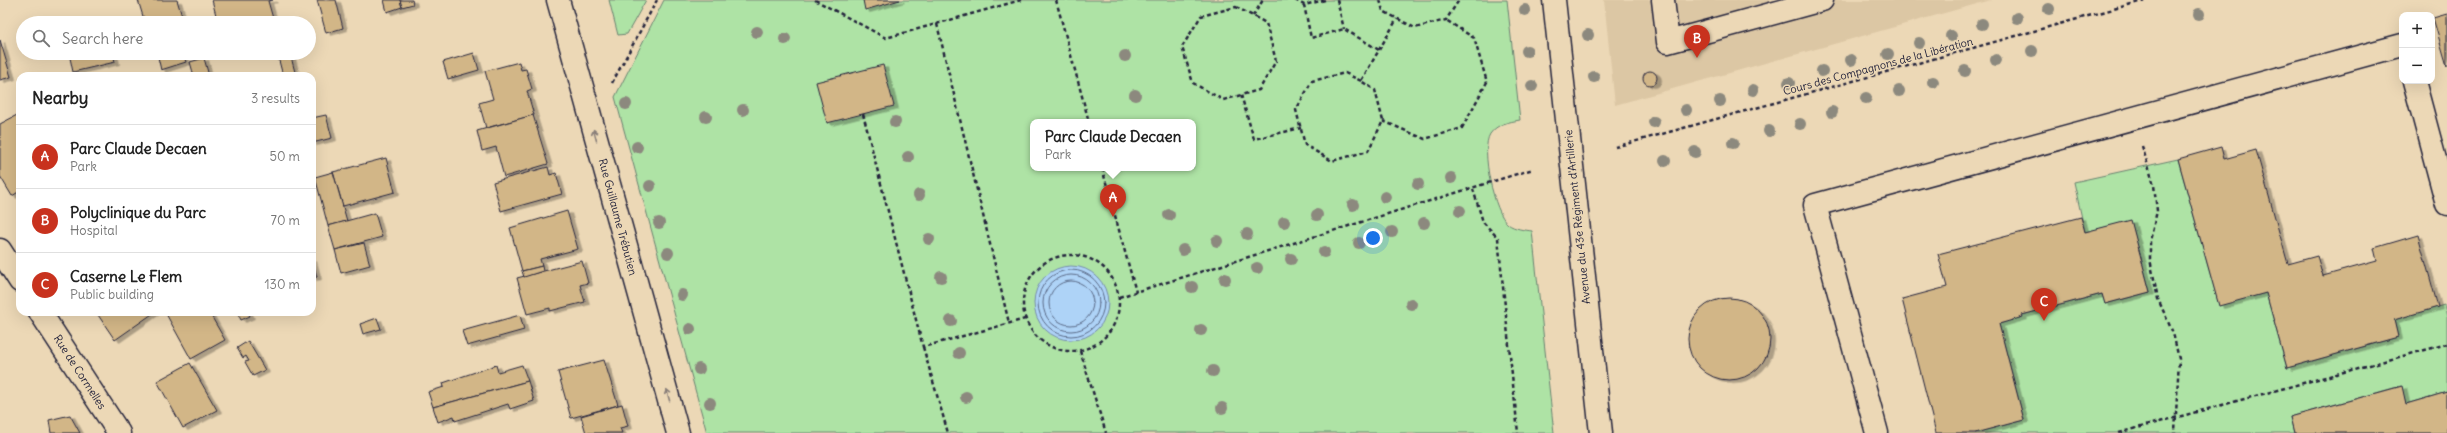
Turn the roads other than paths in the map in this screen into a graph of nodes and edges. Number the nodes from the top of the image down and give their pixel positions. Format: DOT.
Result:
graph roads {
  1 [pos="558,0"];
  2 [pos="1554,0"];
  3 [pos="1663,0"];
  4 [pos="1822,0"];
  5 [pos="2399,46"];
  6 [pos="2415,84"];
  7 [pos="2447,204"];
  8 [pos="0,250"];
  9 [pos="16,275"];
  10 [pos="43,316"];
  11 [pos="119,433"];
  12 [pos="678,433"];
  13 [pos="1601,433"];
  14 [pos="1877,433"];
  12 -- 1 [label="street, Rue Guillaume Trébutien, one-way"];
  2 -- 13 [label="street, Avenue du 43e Régiment d'Artillerie"];
  3 -- 4 [label="street"];
  5 -- 14 [label="street"];
  6 -- 7 [label="street"];
  8 -- 9 [label="street"];
  10 -- 11 [label="street, Rue de Cormelles"];
}
